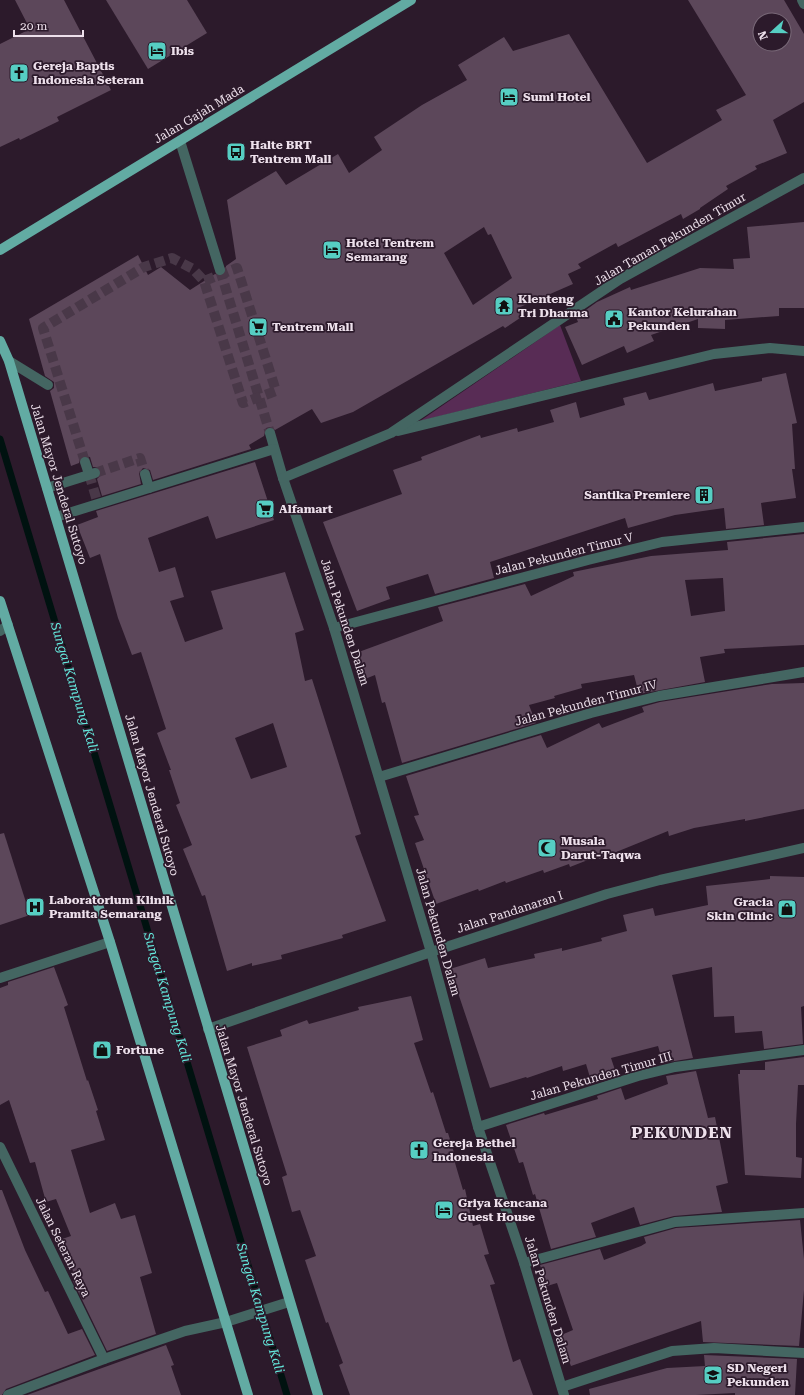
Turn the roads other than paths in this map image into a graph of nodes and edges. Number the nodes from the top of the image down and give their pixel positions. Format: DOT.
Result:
graph roads {
  1 [pos="411,0"];
  2 [pos="802,0"];
  3 [pos="804,4"];
  4 [pos="180,141"];
  5 [pos="804,178"];
  6 [pos="0,250"];
  7 [pos="220,270"];
  8 [pos="0,341"];
  9 [pos="804,351"];
  10 [pos="8,361"];
  11 [pos="48,385"];
  12 [pos="270,433"];
  13 [pos="391,433"];
  14 [pos="274,449"];
  15 [pos="85,462"];
  16 [pos="145,474"];
  17 [pos="283,478"];
  18 [pos="47,488"];
  19 [pos="149,488"];
  20 [pos="56,517"];
  21 [pos="804,527"];
  22 [pos="0,601"];
  23 [pos="4,628"];
  24 [pos="334,628"];
  25 [pos="804,672"];
  26 [pos="379,777"];
  27 [pos="804,848"];
  28 [pos="110,942"];
  29 [pos="431,952"];
  30 [pos="0,978"];
  31 [pos="208,1028"];
  32 [pos="804,1050"];
  33 [pos="478,1127"];
  34 [pos="0,1146"];
  35 [pos="804,1213"];
  36 [pos="524,1263"];
  37 [pos="290,1302"];
  38 [pos="226,1322"];
  39 [pos="804,1353"];
  40 [pos="104,1359"];
  41 [pos="563,1391"];
  42 [pos="8,1395"];
  43 [pos="248,1395"];
  44 [pos="318,1395"];
  1 -- 4 [label="main road, Jalan Gajah Mada"];
  2 -- 3 [label="street"];
  4 -- 6 [label="main road, Jalan Gajah Mada"];
  4 -- 7 [label="street"];
  5 -- 13 [label="street, Jalan Taman Pekunden Timur"];
  8 -- 10 [label="main road, Jalan Mayor Jenderal Sutoyo"];
  9 -- 13 [label="street, Jalan Taman Pekunden Timur"];
  10 -- 11 [label="street"];
  10 -- 18 [label="main road, Jalan Mayor Jenderal Sutoyo"];
  12 -- 14 [label="street, Jalan Pekunden Dalam"];
  13 -- 17 [label="street, Jalan Taman Pekunden Timur"];
  14 -- 17 [label="street, Jalan Pekunden Dalam"];
  14 -- 19 [label="street"];
  15 -- 18 [label="street"];
  16 -- 19 [label="street"];
  17 -- 24 [label="street, Jalan Pekunden Dalam"];
  18 -- 20 [label="main road, Jalan Mayor Jenderal Sutoyo"];
  19 -- 20 [label="street"];
  20 -- 31 [label="main road, Jalan Mayor Jenderal Sutoyo"];
  21 -- 24 [label="street, Jalan Pekunden Timur V"];
  22 -- 23 [label="main road"];
  23 -- 28 [label="main road"];
  24 -- 26 [label="street, Jalan Pekunden Dalam"];
  25 -- 26 [label="street, Jalan Pekunden Timur IV"];
  26 -- 29 [label="street, Jalan Pekunden Dalam"];
  27 -- 29 [label="street, Jalan Pandanaran I"];
  28 -- 30 [label="street"];
  28 -- 38 [label="main road"];
  29 -- 31 [label="street, Jalan Pandanaran I"];
  29 -- 33 [label="street, Jalan Pekunden Dalam"];
  31 -- 37 [label="main road, Jalan Mayor Jenderal Sutoyo"];
  32 -- 33 [label="street, Jalan Pekunden Timur III"];
  33 -- 36 [label="street, Jalan Pekunden Dalam"];
  34 -- 40 [label="street, Jalan Seteran Raya"];
  35 -- 36 [label="street"];
  36 -- 41 [label="street, Jalan Pekunden Dalam"];
  37 -- 38 [label="street"];
  37 -- 44 [label="main road, Jalan Mayor Jenderal Sutoyo"];
  38 -- 40 [label="street"];
  38 -- 43 [label="main road"];
  39 -- 41 [label="street"];
  40 -- 42 [label="street"];
}
